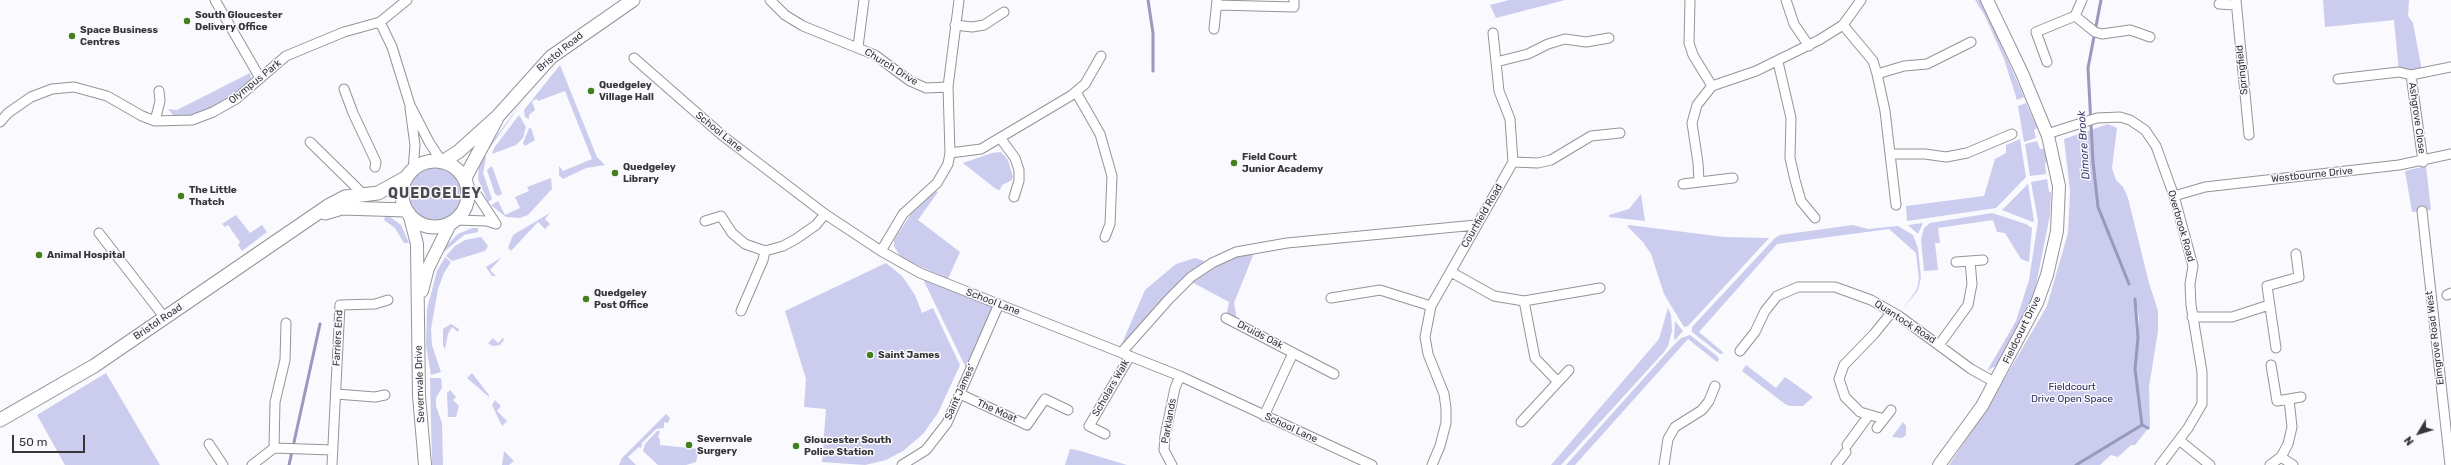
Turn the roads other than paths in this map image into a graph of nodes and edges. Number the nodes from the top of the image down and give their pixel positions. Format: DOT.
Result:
graph roads {
  1 [pos="215,0"];
  2 [pos="407,0"];
  3 [pos="633,0"];
  4 [pos="770,0"];
  5 [pos="864,0"];
  6 [pos="959,0"];
  7 [pos="1294,0"];
  8 [pos="1690,0"];
  9 [pos="1786,0"];
  10 [pos="1861,0"];
  11 [pos="1986,0"];
  12 [pos="2082,0"];
  13 [pos="2236,2"];
  14 [pos="1217,3"];
  15 [pos="2219,4"];
  16 [pos="1004,12"];
  17 [pos="2075,16"];
  18 [pos="380,22"];
  19 [pos="955,25"];
  20 [pos="1843,25"];
  21 [pos="1214,29"];
  22 [pos="1493,33"];
  23 [pos="2150,37"];
  24 [pos="1609,38"];
  25 [pos="1971,42"];
  26 [pos="1809,46"];
  27 [pos="858,47"];
  28 [pos="1101,56"];
  29 [pos="634,58"];
  30 [pos="1496,62"];
  31 [pos="1778,62"];
  32 [pos="2047,62"];
  33 [pos="2451,67"];
  34 [pos="1877,74"];
  35 [pos="2411,75"];
  36 [pos="260,78"];
  37 [pos="2338,78"];
  38 [pos="1712,86"];
  39 [pos="948,87"];
  40 [pos="344,89"];
  41 [pos="159,91"];
  42 [pos="1076,92"];
  43 [pos="410,105"];
  44 [pos="498,116"];
  45 [pos="155,121"];
  46 [pos="0,122"];
  47 [pos="1620,134"];
  48 [pos="2012,134"];
  49 [pos="2047,134"];
  50 [pos="2249,135"];
  51 [pos="1001,139"];
  52 [pos="310,142"];
  53 [pos="950,153"];
  54 [pos="1891,154"];
  55 [pos="2451,154"];
  56 [pos="442,162"];
  57 [pos="1514,162"];
  58 [pos="2423,162"];
  59 [pos="375,167"];
  60 [pos="410,173"];
  61 [pos="1733,178"];
  62 [pos="1699,181"];
  63 [pos="466,183"];
  64 [pos="1684,184"];
  65 [pos="364,195"];
  66 [pos="2174,196"];
  67 [pos="1014,197"];
  68 [pos="1896,205"];
  69 [pos="407,211"];
  70 [pos="2422,211"];
  71 [pos="825,214"];
  72 [pos="312,218"];
  73 [pos="1815,218"];
  74 [pos="705,221"];
  75 [pos="453,222"];
  76 [pos="1476,225"];
  77 [pos="100,233"];
  78 [pos="1105,237"];
  79 [pos="764,251"];
  80 [pos="881,251"];
  81 [pos="2296,254"];
  82 [pos="1983,260"];
  83 [pos="1970,261"];
  84 [pos="1956,262"];
  85 [pos="1451,272"];
  86 [pos="1600,288"];
  87 [pos="1331,298"];
  88 [pos="388,300"];
  89 [pos="1524,301"];
  90 [pos="419,304"];
  91 [pos="999,304"];
  92 [pos="2269,305"];
  93 [pos="1431,306"];
  94 [pos="741,311"];
  95 [pos="1891,312"];
  96 [pos="2192,317"];
  97 [pos="165,318"];
  98 [pos="1226,318"];
  99 [pos="286,323"];
  100 [pos="1939,345"];
  101 [pos="2276,348"];
  102 [pos="1740,351"];
  103 [pos="1293,352"];
  104 [pos="1126,354"];
  105 [pos="2271,365"];
  106 [pos="1569,370"];
  107 [pos="1334,374"];
  108 [pos="1180,376"];
  109 [pos="1558,382"];
  110 [pos="1996,383"];
  111 [pos="1714,386"];
  112 [pos="336,394"];
  113 [pos="960,394"];
  114 [pos="385,395"];
  115 [pos="2301,397"];
  116 [pos="2289,399"];
  117 [pos="1068,410"];
  118 [pos="1891,410"];
  119 [pos="1869,415"];
  120 [pos="1264,416"];
  121 [pos="1884,419"];
  122 [pos="0,420"];
  123 [pos="1521,422"];
  124 [pos="1877,428"];
  125 [pos="1105,434"];
  126 [pos="2179,440"];
  127 [pos="208,444"];
  128 [pos="274,448"];
  129 [pos="333,450"];
  130 [pos="2281,457"];
  131 [pos="907,464"];
  132 [pos="223,465"];
  133 [pos="252,465"];
  134 [pos="332,465"];
  135 [pos="425,465"];
  136 [pos="1172,465"];
  137 [pos="1372,465"];
  138 [pos="1432,465"];
  139 [pos="1664,465"];
  140 [pos="1836,465"];
  141 [pos="1939,465"];
  142 [pos="2160,465"];
  143 [pos="2210,465"];
  144 [pos="2270,465"];
  145 [pos="2293,465"];
  146 [pos="2450,465"];
  1 -- 36 [label="street"];
  2 -- 18 [label="street, Olympus Park"];
  3 -- 44 [label="main road, Bristol Road"];
  4 -- 27 [label="street, Church Drive"];
  5 -- 27 [label="street, Church Drive"];
  6 -- 19 [label="street"];
  7 -- 14 [label="street"];
  8 -- 38 [label="street"];
  9 -- 26 [label="street"];
  10 -- 20 [label="street"];
  11 -- 49 [label="street, Fieldcourt Drive"];
  12 -- 17 [label="street"];
  13 -- 15 [label="street, Springfield"];
  13 -- 50 [label="street, Springfield"];
  14 -- 21 [label="street"];
  16 -- 19 [label="street"];
  17 -- 23 [label="street"];
  17 -- 32 [label="street"];
  18 -- 36 [label="street, Olympus Park"];
  18 -- 43 [label="street"];
  19 -- 39 [label="street"];
  20 -- 26 [label="street"];
  20 -- 34 [label="street"];
  22 -- 30 [label="street"];
  24 -- 30 [label="street"];
  25 -- 34 [label="street"];
  26 -- 31 [label="street"];
  27 -- 39 [label="street, Church Drive"];
  28 -- 42 [label="street"];
  29 -- 71 [label="street, School Lane"];
  30 -- 57 [label="street"];
  31 -- 38 [label="street"];
  31 -- 73 [label="street"];
  33 -- 35 [label="street, Ashgrove Close"];
  34 -- 54 [label="street"];
  35 -- 37 [label="street, Ashgrove Close"];
  35 -- 58 [label="street, Ashgrove Close"];
  36 -- 45 [label="street, Olympus Park"];
  38 -- 62 [label="street"];
  39 -- 53 [label="street"];
  40 -- 59 [label="street"];
  41 -- 45 [label="street"];
  42 -- 51 [label="street"];
  42 -- 78 [label="street"];
  43 -- 56 [label="street"];
  43 -- 60 [label="street"];
  44 -- 56 [label="main road, Bristol Road"];
  44 -- 63 [label="main road, Bristol Road"];
  45 -- 46 [label="street, Olympus Park"];
  47 -- 57 [label="street"];
  48 -- 54 [label="street"];
  49 -- 66 [label="street, Overbrook Road"];
  49 -- 110 [label="street, Fieldcourt Drive"];
  51 -- 53 [label="street"];
  51 -- 67 [label="street"];
  52 -- 65 [label="street"];
  53 -- 80 [label="street"];
  54 -- 68 [label="street"];
  55 -- 58 [label="street, Westbourne Drive"];
  56 -- 60 [label="main road"];
  56 -- 63 [label="main road"];
  57 -- 76 [label="street, Courtfield Road"];
  58 -- 66 [label="street, Westbourne Drive"];
  60 -- 65 [label="main road, Bristol Road"];
  60 -- 69 [label="main road"];
  61 -- 62 [label="street"];
  62 -- 64 [label="street"];
  63 -- 75 [label="main road"];
  63 -- 75 [label="street"];
  65 -- 72 [label="main road, Bristol Road"];
  66 -- 96 [label="street, Overbrook Road"];
  69 -- 72 [label="main road, Bristol Road"];
  69 -- 75 [label="main road"];
  69 -- 90 [label="street, Severnvale Drive"];
  70 -- 146 [label="street, Elmgrove Road West"];
  71 -- 79 [label="street"];
  71 -- 80 [label="street, School Lane"];
  72 -- 97 [label="main road, Bristol Road"];
  74 -- 79 [label="street"];
  75 -- 90 [label="street, Severnvale Drive"];
  76 -- 85 [label="street, Courtfield Road"];
  76 -- 104 [label="street"];
  77 -- 97 [label="street"];
  79 -- 94 [label="street"];
  80 -- 91 [label="street, School Lane"];
  81 -- 92 [label="street"];
  82 -- 83 [label="street"];
  83 -- 84 [label="street"];
  83 -- 100 [label="street"];
  85 -- 89 [label="street"];
  85 -- 93 [label="street, Courtfield Road"];
  86 -- 89 [label="street"];
  87 -- 93 [label="street"];
  88 -- 112 [label="street, Farriers End"];
  89 -- 109 [label="street"];
  90 -- 135 [label="street, Severnvale Drive"];
  91 -- 104 [label="street, School Lane"];
  91 -- 113 [label="street, Saint James'"];
  92 -- 96 [label="street"];
  92 -- 101 [label="street"];
  93 -- 138 [label="street, Courtfield Road"];
  95 -- 100 [label="street, Quantock Road"];
  95 -- 102 [label="street, Quantock Road"];
  95 -- 119 [label="street"];
  96 -- 126 [label="street, Overbrook Road"];
  97 -- 122 [label="main road, Bristol Road"];
  98 -- 103 [label="street, Druids Oak"];
  99 -- 128 [label="street"];
  100 -- 110 [label="street, Quantock Road"];
  103 -- 107 [label="street, Druids Oak"];
  103 -- 120 [label="street, Druids Oak"];
  104 -- 108 [label="street, School Lane"];
  104 -- 125 [label="street, Scholars Walk"];
  105 -- 116 [label="street"];
  106 -- 109 [label="street"];
  108 -- 120 [label="street, School Lane"];
  108 -- 136 [label="street, Parklands"];
  109 -- 123 [label="street"];
  110 -- 141 [label="street, Fieldcourt Drive"];
  111 -- 139 [label="street"];
  112 -- 114 [label="street"];
  112 -- 129 [label="street, Farriers End"];
  113 -- 117 [label="street, The Moat"];
  113 -- 131 [label="street, Saint James'"];
  115 -- 116 [label="street"];
  116 -- 130 [label="street"];
  118 -- 121 [label="street"];
  119 -- 121 [label="street"];
  119 -- 140 [label="street"];
  120 -- 137 [label="street, School Lane"];
  121 -- 124 [label="street"];
  126 -- 142 [label="street, Overbrook Road"];
  126 -- 143 [label="street"];
  127 -- 132 [label="street"];
  128 -- 129 [label="street"];
  128 -- 133 [label="street"];
  129 -- 134 [label="street, Farriers End"];
  130 -- 144 [label="street"];
  130 -- 145 [label="street"];
}
